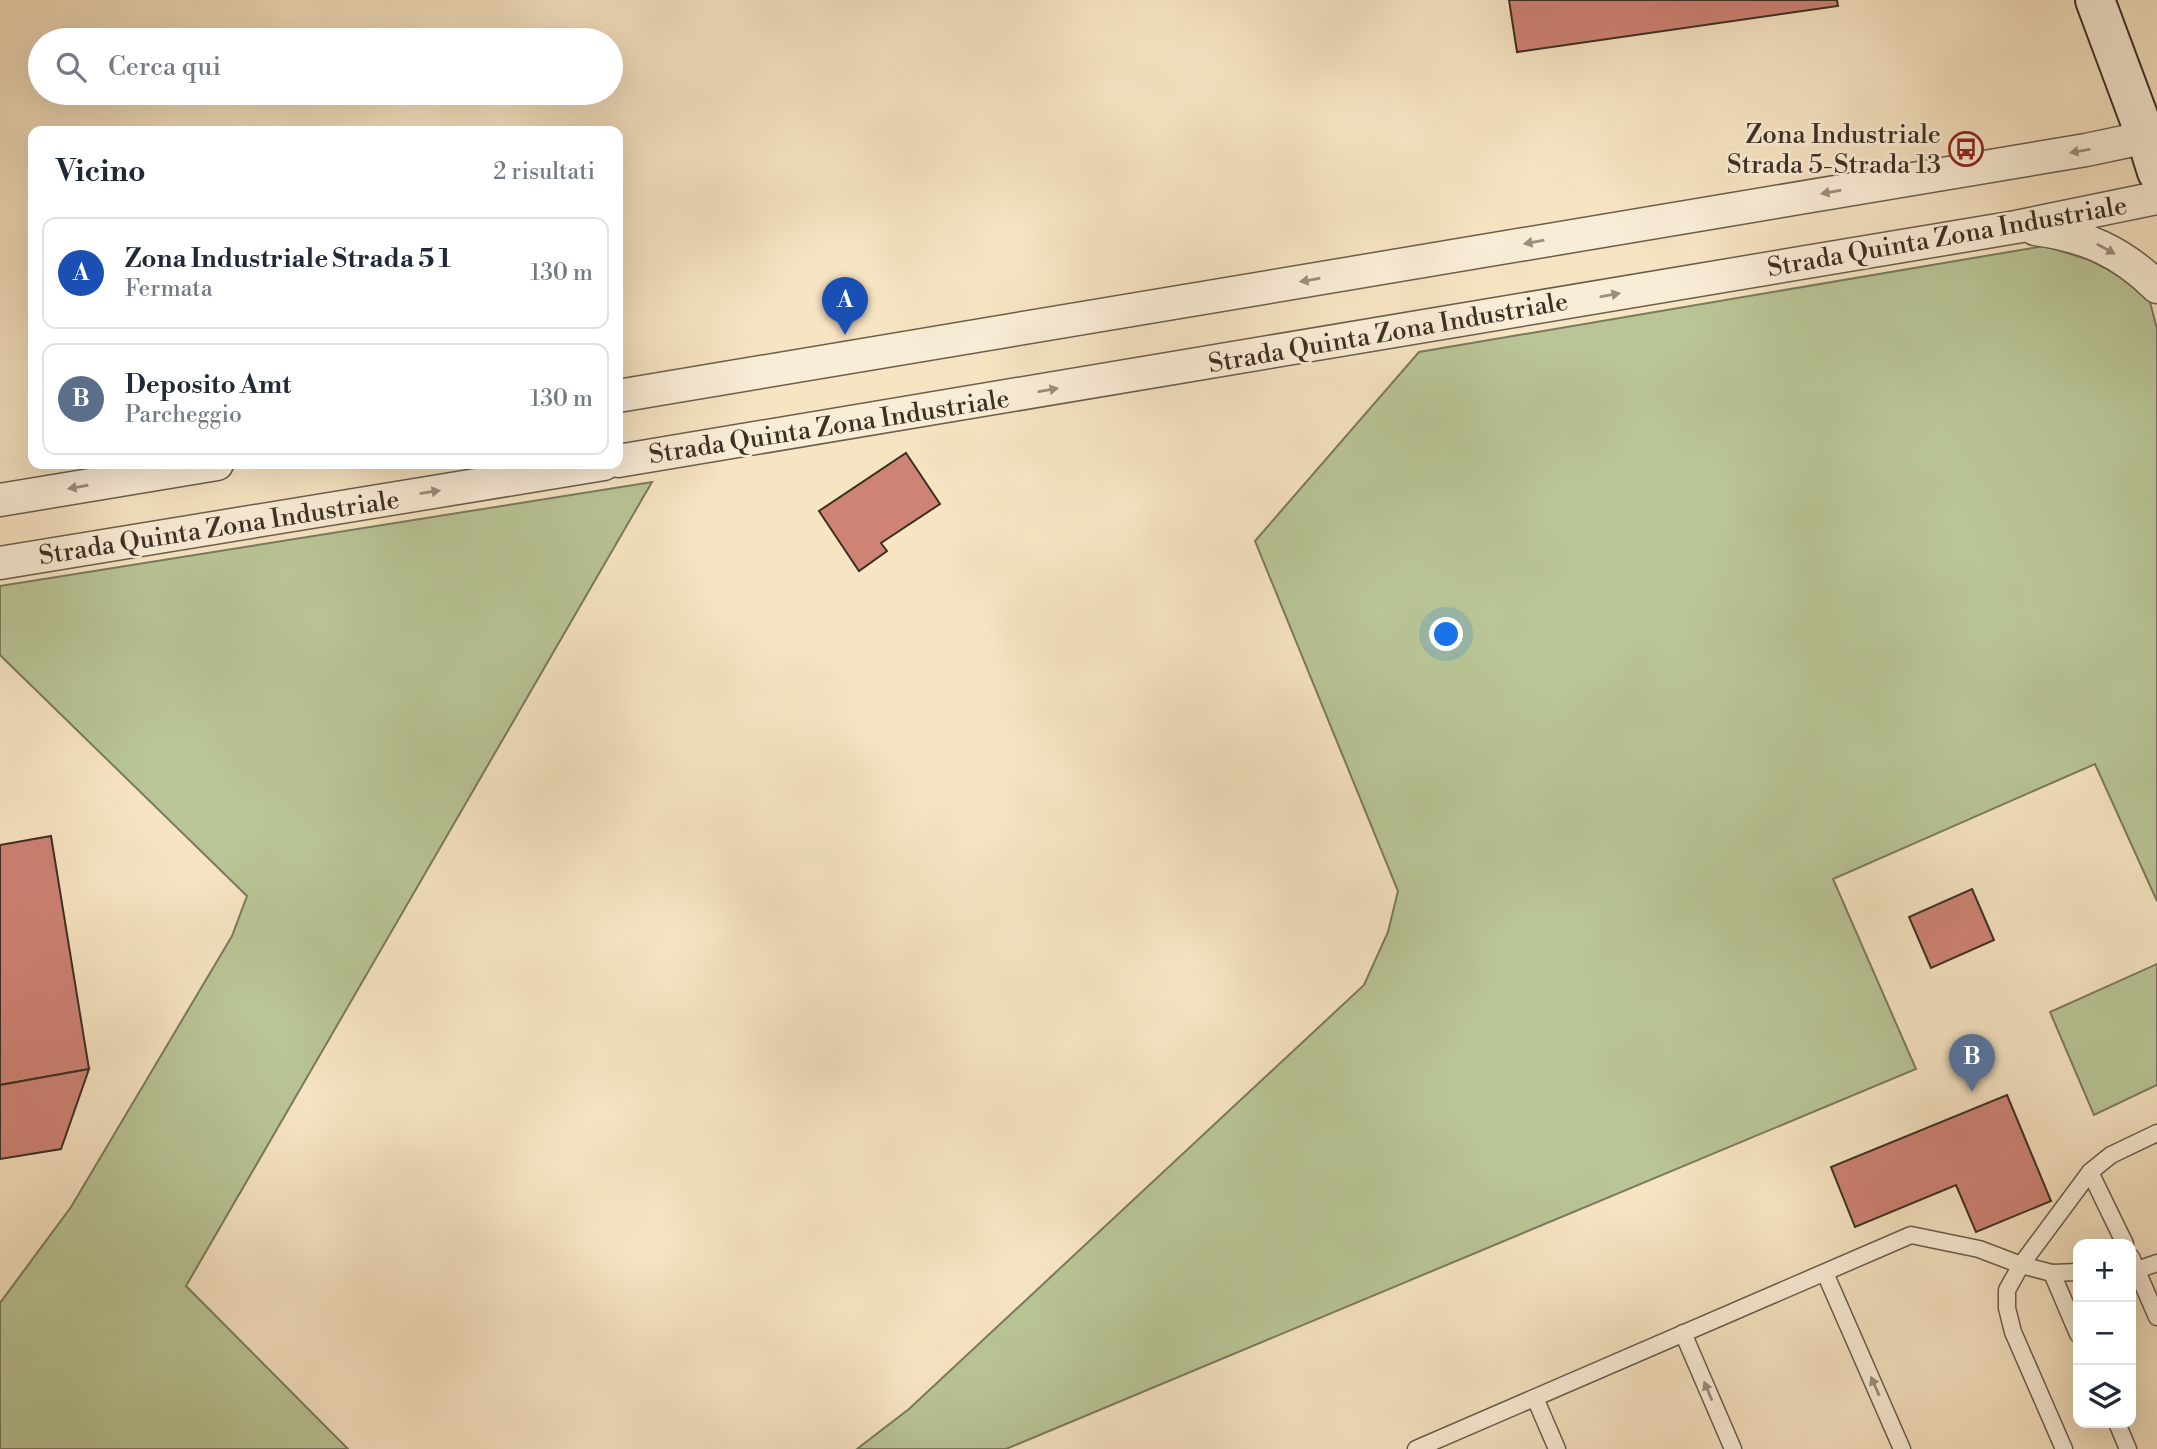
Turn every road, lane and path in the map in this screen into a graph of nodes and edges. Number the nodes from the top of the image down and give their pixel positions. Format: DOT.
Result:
graph roads {
  1 [pos="2095,0"];
  2 [pos="2153,148"];
  3 [pos="2157,198"];
  4 [pos="2017,227"];
  5 [pos="2157,287"];
  6 [pos="623,395"];
  7 [pos="623,460"];
  8 [pos="188,469"];
  9 [pos="573,469"];
  10 [pos="0,500"];
  11 [pos="0,563"];
  12 [pos="2157,1133"];
  13 [pos="2090,1172"];
  14 [pos="2123,1239"];
  15 [pos="2157,1263"];
  16 [pos="2021,1265"];
  17 [pos="2136,1266"];
  18 [pos="2073,1272"];
  19 [pos="2136,1272"];
  20 [pos="1825,1273"];
  21 [pos="2052,1273"];
  22 [pos="2157,1317"];
  23 [pos="2073,1322"];
  24 [pos="1683,1333"];
  25 [pos="1535,1398"];
  26 [pos="2119,1428"];
  27 [pos="1416,1449"];
  28 [pos="1557,1449"];
  29 [pos="1733,1449"];
  30 [pos="1902,1449"];
  31 [pos="2064,1449"];
  32 [pos="2128,1449"];
  1 -- 2 [label="main road"];
  2 -- 6 [label="street, one-way"];
  3 -- 4 [label="street, Strada Quinta Zona Industriale"];
  4 -- 5 [label="street, one-way"];
  7 -- 4 [label="street, Strada Quinta Zona Industriale, one-way"];
  8 -- 10 [label="street, one-way"];
  11 -- 9 [label="street, Strada Quinta Zona Industriale, one-way"];
  12 -- 13 [label="lane"];
  13 -- 14 [label="lane"];
  13 -- 16 [label="lane"];
  15 -- 17 [label="lane"];
  16 -- 20 [label="lane"];
  16 -- 21 [label="lane"];
  16 -- 31 [label="lane"];
  18 -- 21 [label="lane"];
  19 -- 22 [label="lane"];
  20 -- 24 [label="lane"];
  30 -- 20 [label="lane, one-way"];
  21 -- 23 [label="lane"];
  24 -- 25 [label="lane"];
  29 -- 24 [label="lane, one-way"];
  25 -- 27 [label="lane"];
  25 -- 28 [label="lane"];
  26 -- 32 [label="lane"];
}
